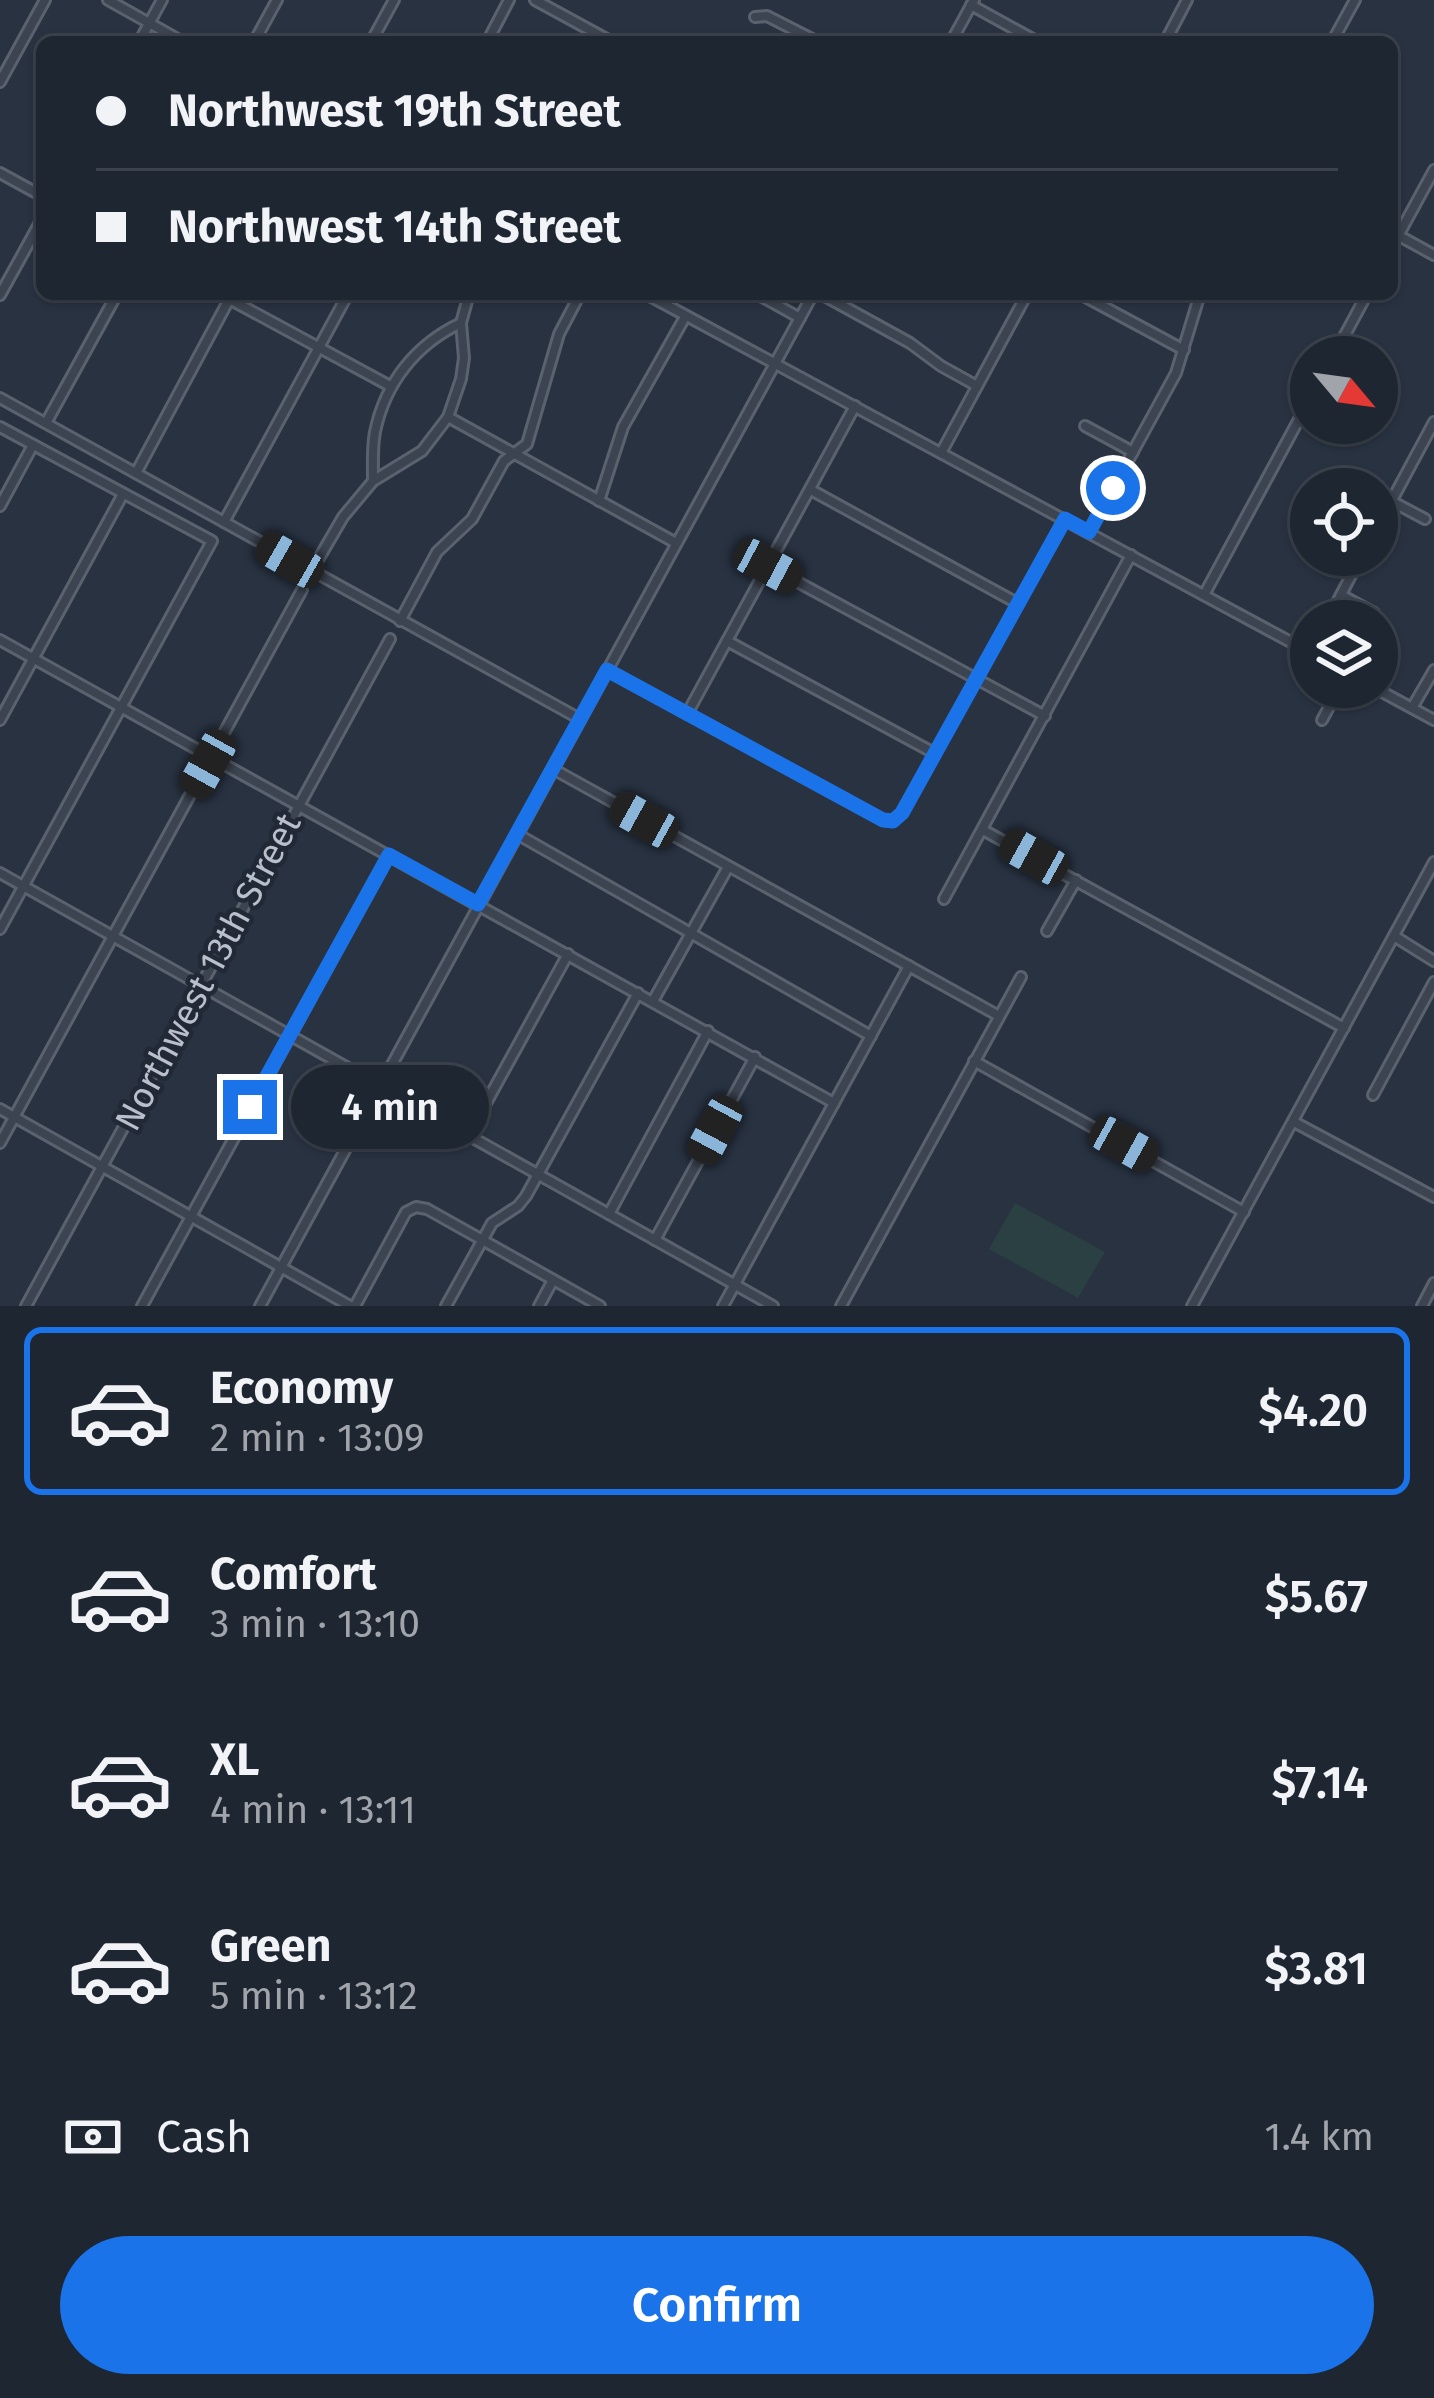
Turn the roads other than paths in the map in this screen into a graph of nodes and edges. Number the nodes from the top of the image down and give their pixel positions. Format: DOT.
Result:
graph roads {
  1 [pos="46,0"];
  2 [pos="107,0"];
  3 [pos="162,0"];
  4 [pos="277,0"];
  5 [pos="394,0"];
  6 [pos="509,0"];
  7 [pos="535,0"];
  8 [pos="1187,0"];
  9 [pos="1355,0"];
  10 [pos="972,3"];
  11 [pos="755,17"];
  12 [pos="149,22"];
  13 [pos="142,36"];
  14 [pos="173,36"];
  15 [pos="257,36"];
  16 [pos="374,36"];
  17 [pos="490,36"];
  18 [pos="594,36"];
  19 [pos="807,36"];
  20 [pos="954,36"];
  21 [pos="1029,36"];
  22 [pos="1168,36"];
  23 [pos="1335,36"];
  24 [pos="0,82"];
  25 [pos="1434,170"];
  26 [pos="0,173"];
  27 [pos="36,193"];
  28 [pos="1398,229"];
  29 [pos="36,230"];
  30 [pos="1398,236"];
  31 [pos="1434,255"];
  32 [pos="0,295"];
  33 [pos="114,300"];
  34 [pos="226,300"];
  35 [pos="235,300"];
  36 [pos="345,300"];
  37 [pos="467,300"];
  38 [pos="577,300"];
  39 [pos="656,300"];
  40 [pos="768,300"];
  41 [pos="813,300"];
  42 [pos="828,300"];
  43 [pos="1024,300"];
  44 [pos="1091,300"];
  45 [pos="1198,300"];
  46 [pos="1363,300"];
  47 [pos="685,317"];
  48 [pos="800,318"];
  49 [pos="461,323"];
  50 [pos="1344,336"];
  51 [pos="319,347"];
  52 [pos="1184,350"];
  53 [pos="775,365"];
  54 [pos="390,386"];
  55 [pos="977,386"];
  56 [pos="0,398"];
  57 [pos="855,406"];
  58 [pos="448,417"];
  59 [pos="1434,422"];
  60 [pos="46,423"];
  61 [pos="1085,426"];
  62 [pos="0,427"];
  63 [pos="1290,436"];
  64 [pos="33,445"];
  65 [pos="1132,452"];
  66 [pos="940,453"];
  67 [pos="514,454"];
  68 [pos="136,473"];
  69 [pos="373,481"];
  70 [pos="1398,488"];
  71 [pos="811,490"];
  72 [pos="123,494"];
  73 [pos="599,501"];
  74 [pos="1398,505"];
  75 [pos="0,506"];
  76 [pos="1065,519"];
  77 [pos="1425,519"];
  78 [pos="224,522"];
  79 [pos="1089,532"];
  80 [pos="676,543"];
  81 [pos="1131,555"];
  82 [pos="768,566"];
  83 [pos="311,572"];
  84 [pos="1351,576"];
  85 [pos="302,590"];
  86 [pos="1204,595"];
  87 [pos="1341,595"];
  88 [pos="1338,600"];
  89 [pos="1350,600"];
  90 [pos="1017,603"];
  91 [pos="400,621"];
  92 [pos="390,639"];
  93 [pos="0,640"];
  94 [pos="727,641"];
  95 [pos="1290,641"];
  96 [pos="33,658"];
  97 [pos="607,670"];
  98 [pos="1434,670"];
  99 [pos="975,679"];
  100 [pos="1398,701"];
  101 [pos="122,706"];
  102 [pos="1329,708"];
  103 [pos="1412,709"];
  104 [pos="687,714"];
  105 [pos="1045,716"];
  106 [pos="580,719"];
  107 [pos="0,720"];
  108 [pos="1322,720"];
  109 [pos="1434,720"];
  110 [pos="934,753"];
  111 [pos="212,756"];
  112 [pos="553,769"];
  113 [pos="299,804"];
  114 [pos="983,830"];
  115 [pos="517,834"];
  116 [pos="389,855"];
  117 [pos="1434,862"];
  118 [pos="728,867"];
  119 [pos="0,873"];
  120 [pos="1076,880"];
  121 [pos="23,886"];
  122 [pos="944,899"];
  123 [pos="478,904"];
  124 [pos="0,929"];
  125 [pos="1047,931"];
  126 [pos="690,934"];
  127 [pos="114,936"];
  128 [pos="1394,936"];
  129 [pos="568,954"];
  130 [pos="1434,961"];
  131 [pos="909,966"];
  132 [pos="1021,977"];
  133 [pos="1434,982"];
  134 [pos="201,986"];
  135 [pos="638,993"];
  136 [pos="653,1001"];
  137 [pos="998,1016"];
  138 [pos="1345,1028"];
  139 [pos="708,1031"];
  140 [pos="290,1035"];
  141 [pos="871,1036"];
  142 [pos="755,1058"];
  143 [pos="974,1061"];
  144 [pos="380,1086"];
  145 [pos="1373,1095"];
  146 [pos="834,1103"];
  147 [pos="0,1109"];
  148 [pos="14,1117"];
  149 [pos="1294,1122"];
  150 [pos="468,1136"];
  151 [pos="0,1143"];
  152 [pos="103,1167"];
  153 [pos="538,1175"];
  154 [pos="1434,1196"];
  155 [pos="1244,1212"];
  156 [pos="609,1214"];
  157 [pos="191,1215"];
  158 [pos="655,1240"];
  159 [pos="482,1241"];
  160 [pos="281,1267"];
  161 [pos="553,1280"];
  162 [pos="1434,1283"];
  163 [pos="735,1284"];
  164 [pos="26,1306"];
  165 [pos="142,1306"];
  166 [pos="260,1306"];
  167 [pos="352,1306"];
  168 [pos="446,1306"];
  169 [pos="539,1306"];
  170 [pos="600,1306"];
  171 [pos="723,1306"];
  172 [pos="773,1306"];
  173 [pos="841,1306"];
  174 [pos="1192,1306"];
  175 [pos="1422,1306"];
  1 -- 24 [label="street"];
  2 -- 12 [label="street"];
  3 -- 12 [label="street"];
  4 -- 15 [label="street"];
  5 -- 16 [label="street"];
  6 -- 17 [label="street"];
  7 -- 18 [label="street"];
  8 -- 22 [label="street"];
  9 -- 23 [label="street"];
  10 -- 20 [label="street"];
  10 -- 21 [label="street"];
  11 -- 19 [label="street"];
  12 -- 13 [label="street"];
  12 -- 14 [label="street"];
  25 -- 28 [label="street"];
  26 -- 27 [label="street"];
  29 -- 32 [label="street"];
  30 -- 31 [label="street"];
  33 -- 60 [label="street"];
  34 -- 68 [label="street"];
  35 -- 51 [label="street"];
  36 -- 51 [label="street"];
  37 -- 49 [label="street"];
  38 -- 67 [label="street"];
  39 -- 47 [label="street"];
  40 -- 48 [label="street"];
  41 -- 48 [label="street"];
  42 -- 55 [label="street"];
  43 -- 55 [label="street"];
  44 -- 52 [label="street"];
  45 -- 52 [label="street"];
  46 -- 50 [label="street"];
  47 -- 53 [label="street"];
  47 -- 73 [label="street"];
  48 -- 53 [label="street"];
  49 -- 54 [label="street"];
  49 -- 58 [label="street"];
  51 -- 54 [label="street"];
  51 -- 78 [label="street"];
  52 -- 65 [label="street"];
  53 -- 57 [label="street"];
  53 -- 80 [label="street"];
  54 -- 69 [label="street"];
  55 -- 66 [label="street"];
  56 -- 60 [label="street"];
  57 -- 66 [label="street"];
  57 -- 71 [label="street"];
  58 -- 67 [label="street"];
  58 -- 69 [label="street"];
  59 -- 70 [label="street"];
  60 -- 68 [label="street"];
  61 -- 65 [label="street"];
  62 -- 64 [label="street"];
  63 -- 86 [label="street"];
  64 -- 72 [label="street"];
  64 -- 75 [label="street"];
  65 -- 79 [label="street"];
  66 -- 76 [label="street"];
  67 -- 73 [label="street"];
  67 -- 91 [label="street"];
  68 -- 78 [label="street"];
  69 -- 83 [label="street"];
  71 -- 82 [label="street"];
  71 -- 90 [label="street"];
  72 -- 96 [label="street"];
  72 -- 101 [label="street"];
  73 -- 80 [label="street"];
  74 -- 77 [label="street"];
  76 -- 79 [label="street"];
  76 -- 90 [label="street"];
  78 -- 83 [label="street"];
  79 -- 81 [label="street"];
  80 -- 97 [label="street"];
  81 -- 86 [label="street"];
  81 -- 105 [label="street"];
  82 -- 94 [label="street"];
  82 -- 99 [label="street"];
  83 -- 91 [label="street"];
  84 -- 87 [label="street"];
  85 -- 111 [label="street"];
  86 -- 95 [label="street"];
  87 -- 88 [label="street"];
  87 -- 89 [label="street"];
  90 -- 99 [label="street"];
  91 -- 106 [label="street"];
  92 -- 113 [label="street, Northwest 13th Street"];
  93 -- 96 [label="street"];
  94 -- 104 [label="street"];
  94 -- 110 [label="street"];
  96 -- 101 [label="street"];
  96 -- 107 [label="street"];
  97 -- 104 [label="street"];
  97 -- 106 [label="street"];
  98 -- 103 [label="street"];
  99 -- 105 [label="street"];
  99 -- 110 [label="street"];
  100 -- 103 [label="street"];
  101 -- 111 [label="street"];
  101 -- 121 [label="street"];
  102 -- 108 [label="street"];
  103 -- 109 [label="street"];
  104 -- 110 [label="street"];
  105 -- 114 [label="street"];
  106 -- 112 [label="street"];
  111 -- 113 [label="street"];
  111 -- 127 [label="street"];
  112 -- 115 [label="street"];
  112 -- 118 [label="street"];
  113 -- 116 [label="street"];
  113 -- 134 [label="street, Northwest 13th Street"];
  114 -- 120 [label="street"];
  114 -- 122 [label="street"];
  115 -- 123 [label="street"];
  115 -- 126 [label="street"];
  116 -- 123 [label="street"];
  116 -- 140 [label="street"];
  117 -- 128 [label="street"];
  118 -- 126 [label="street"];
  118 -- 131 [label="street"];
  119 -- 121 [label="street"];
  120 -- 125 [label="street"];
  120 -- 138 [label="street"];
  121 -- 124 [label="street"];
  121 -- 127 [label="street"];
  123 -- 129 [label="street"];
  123 -- 144 [label="street"];
  126 -- 136 [label="street"];
  126 -- 141 [label="street"];
  127 -- 134 [label="street"];
  127 -- 148 [label="street"];
  128 -- 130 [label="street"];
  128 -- 138 [label="street"];
  129 -- 135 [label="street"];
  129 -- 150 [label="street"];
  131 -- 137 [label="street"];
  131 -- 141 [label="street"];
  132 -- 137 [label="street"];
  133 -- 145 [label="street"];
  134 -- 140 [label="street"];
  134 -- 152 [label="street, Northwest 13th Street"];
  135 -- 136 [label="street"];
  135 -- 153 [label="street"];
  136 -- 139 [label="street"];
  137 -- 143 [label="street"];
  138 -- 149 [label="street"];
  139 -- 142 [label="street"];
  139 -- 156 [label="street"];
  140 -- 144 [label="street"];
  140 -- 157 [label="street"];
  141 -- 146 [label="street"];
  142 -- 146 [label="street"];
  142 -- 158 [label="street"];
  143 -- 155 [label="street"];
  143 -- 173 [label="street"];
  144 -- 150 [label="street"];
  144 -- 160 [label="street"];
  146 -- 163 [label="street"];
  147 -- 148 [label="street"];
  148 -- 151 [label="street"];
  148 -- 152 [label="street"];
  149 -- 154 [label="street"];
  149 -- 155 [label="street"];
  150 -- 153 [label="street"];
  152 -- 157 [label="street"];
  152 -- 164 [label="street, Northwest 13th Street"];
  153 -- 156 [label="street"];
  153 -- 159 [label="street"];
  155 -- 174 [label="street"];
  156 -- 158 [label="street"];
  157 -- 160 [label="street"];
  157 -- 165 [label="street"];
  158 -- 163 [label="street"];
  159 -- 161 [label="street"];
  159 -- 167 [label="street"];
  159 -- 168 [label="street"];
  160 -- 166 [label="street"];
  160 -- 167 [label="street"];
  161 -- 169 [label="street"];
  161 -- 170 [label="street"];
  162 -- 175 [label="street"];
  163 -- 171 [label="street"];
  163 -- 172 [label="street"];
}
